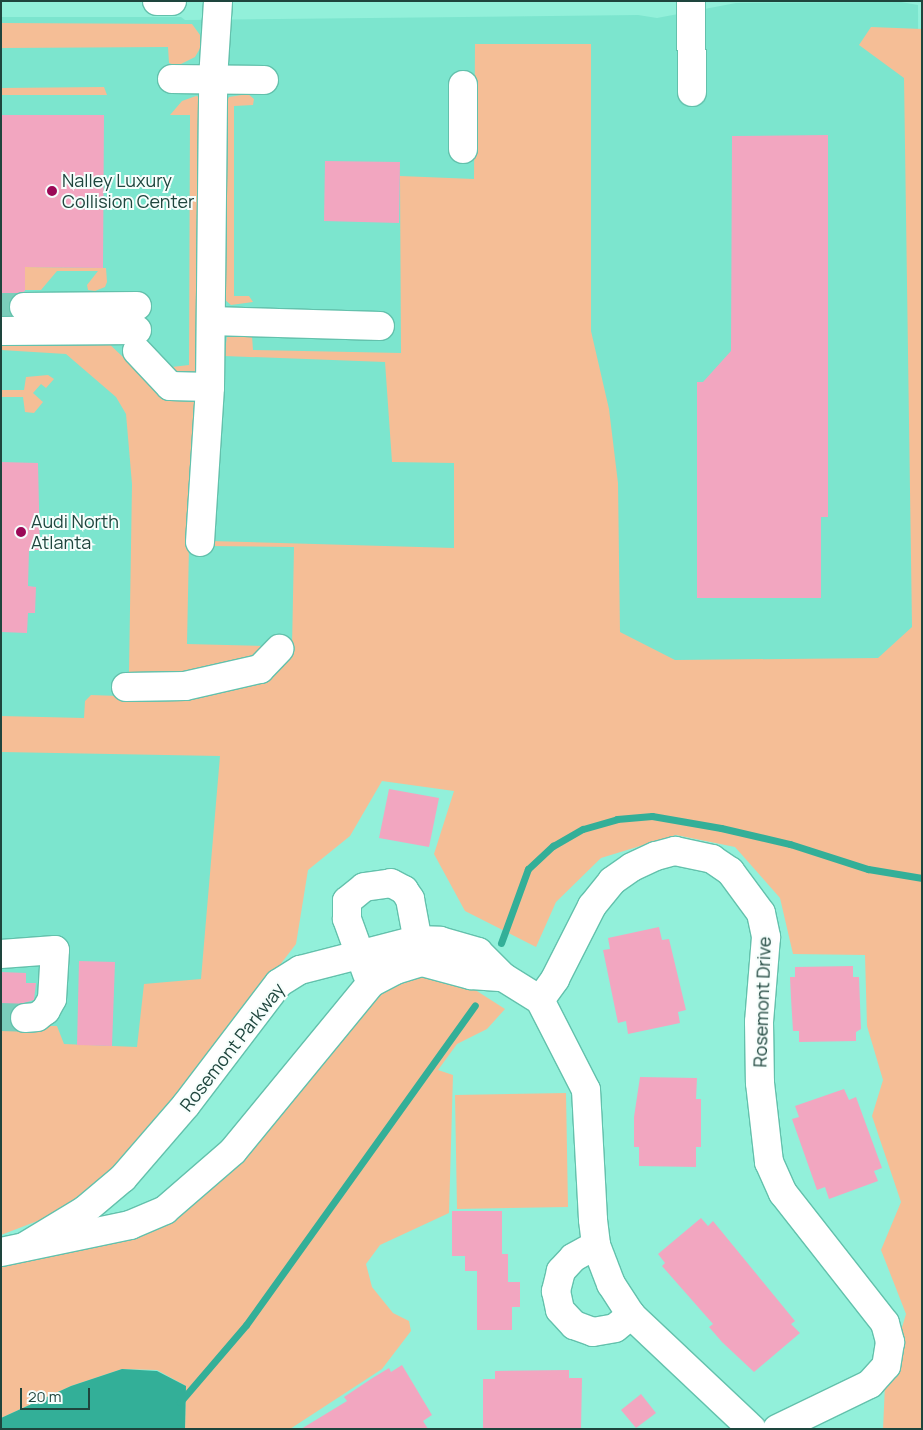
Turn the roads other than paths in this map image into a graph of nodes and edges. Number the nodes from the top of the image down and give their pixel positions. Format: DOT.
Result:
graph roads {
  1 [pos="157,1"];
  2 [pos="172,1"];
  3 [pos="218,1"];
  4 [pos="691,1"];
  5 [pos="172,79"];
  6 [pos="213,79"];
  7 [pos="264,80"];
  8 [pos="463,85"];
  9 [pos="692,92"];
  10 [pos="463,148"];
  11 [pos="24,307"];
  12 [pos="211,321"];
  13 [pos="380,326"];
  14 [pos="137,329"];
  15 [pos="1,331"];
  16 [pos="210,387"];
  17 [pos="200,542"];
  18 [pos="279,649"];
  19 [pos="126,687"];
  20 [pos="419,951"];
  21 [pos="1,954"];
  22 [pos="359,957"];
  23 [pos="371,983"];
  24 [pos="540,1000"];
  25 [pos="25,1018"];
  26 [pos="596,1245"];
  27 [pos="13,1250"];
  28 [pos="631,1315"];
  29 [pos="752,1429"];
  30 [pos="777,1429"];
  1 -- 2 [label="street"];
  3 -- 6 [label="street"];
  4 -- 9 [label="street"];
  5 -- 6 [label="street"];
  6 -- 7 [label="street"];
  6 -- 12 [label="street"];
  8 -- 10 [label="street"];
  11 -- 14 [label="street"];
  12 -- 13 [label="street"];
  12 -- 16 [label="street"];
  14 -- 15 [label="street"];
  14 -- 16 [label="street"];
  16 -- 17 [label="street"];
  18 -- 19 [label="street"];
  20 -- 22 [label="street, Rosemont Parkway"];
  20 -- 22 [label="street"];
  20 -- 23 [label="street, Rosemont Parkway"];
  20 -- 24 [label="street"];
  21 -- 25 [label="street"];
  22 -- 23 [label="street"];
  22 -- 27 [label="street, Rosemont Parkway"];
  23 -- 27 [label="street, Rosemont Parkway"];
  24 -- 26 [label="street"];
  24 -- 30 [label="street, Rosemont Drive"];
  26 -- 28 [label="street"];
  26 -- 28 [label="street"];
  28 -- 29 [label="street"];
}
